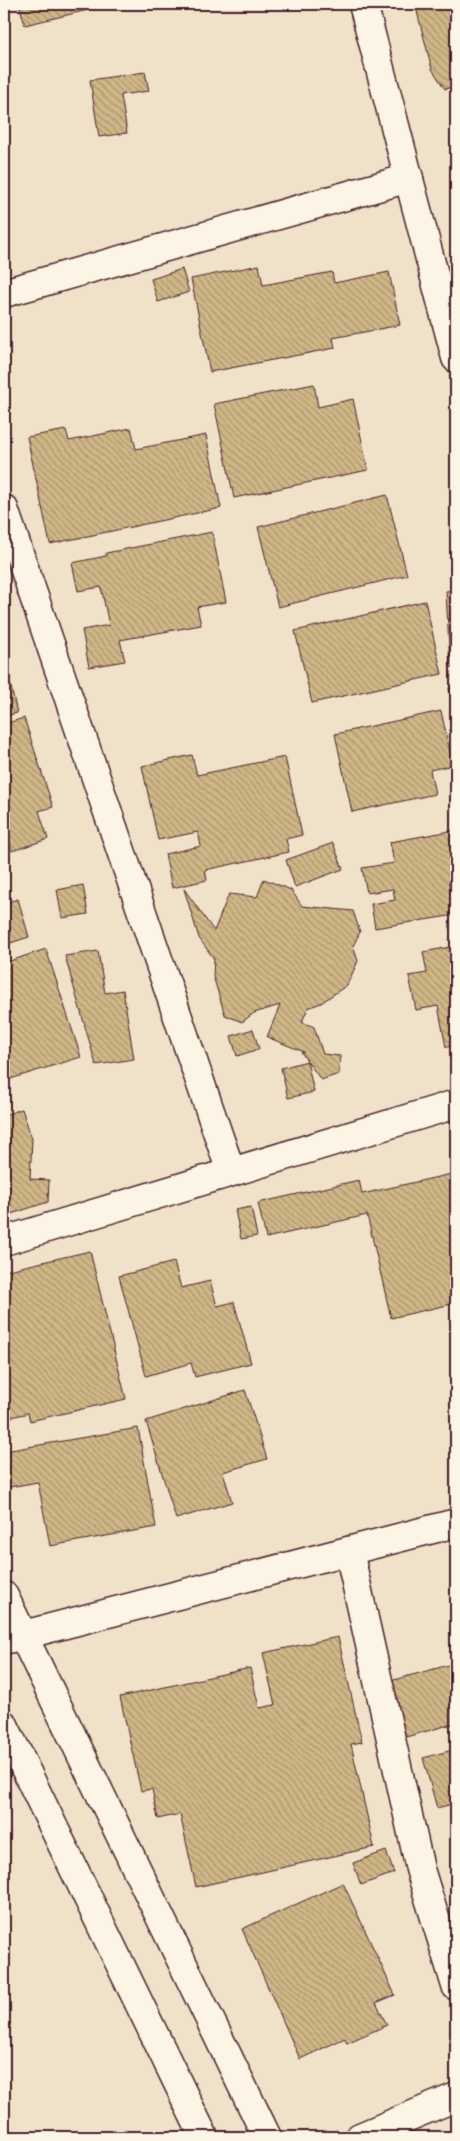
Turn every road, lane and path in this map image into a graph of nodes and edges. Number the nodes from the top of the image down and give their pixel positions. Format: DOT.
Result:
graph roads {
  1 [pos="363,4"];
  2 [pos="409,178"];
  3 [pos="447,284"];
  4 [pos="4,292"];
  5 [pos="456,358"];
  6 [pos="4,509"];
  7 [pos="456,1104"];
  8 [pos="231,1172"];
  9 [pos="4,1241"];
  10 [pos="456,1522"];
  11 [pos="349,1550"];
  12 [pos="4,1596"];
  13 [pos="13,1638"];
  14 [pos="4,1725"];
  15 [pos="456,1986"];
  16 [pos="456,2098"];
  17 [pos="204,2137"];
  18 [pos="267,2137"];
  19 [pos="360,2137"];
  1 -- 2 [label="street"];
  2 -- 3 [label="street"];
  2 -- 4 [label="street"];
  3 -- 5 [label="street"];
  6 -- 8 [label="street"];
  7 -- 8 [label="street"];
  8 -- 9 [label="street"];
  10 -- 11 [label="street"];
  11 -- 13 [label="street"];
  11 -- 15 [label="street"];
  12 -- 13 [label="street"];
  13 -- 18 [label="street"];
  14 -- 17 [label="street"];
  16 -- 19 [label="street"];
}
